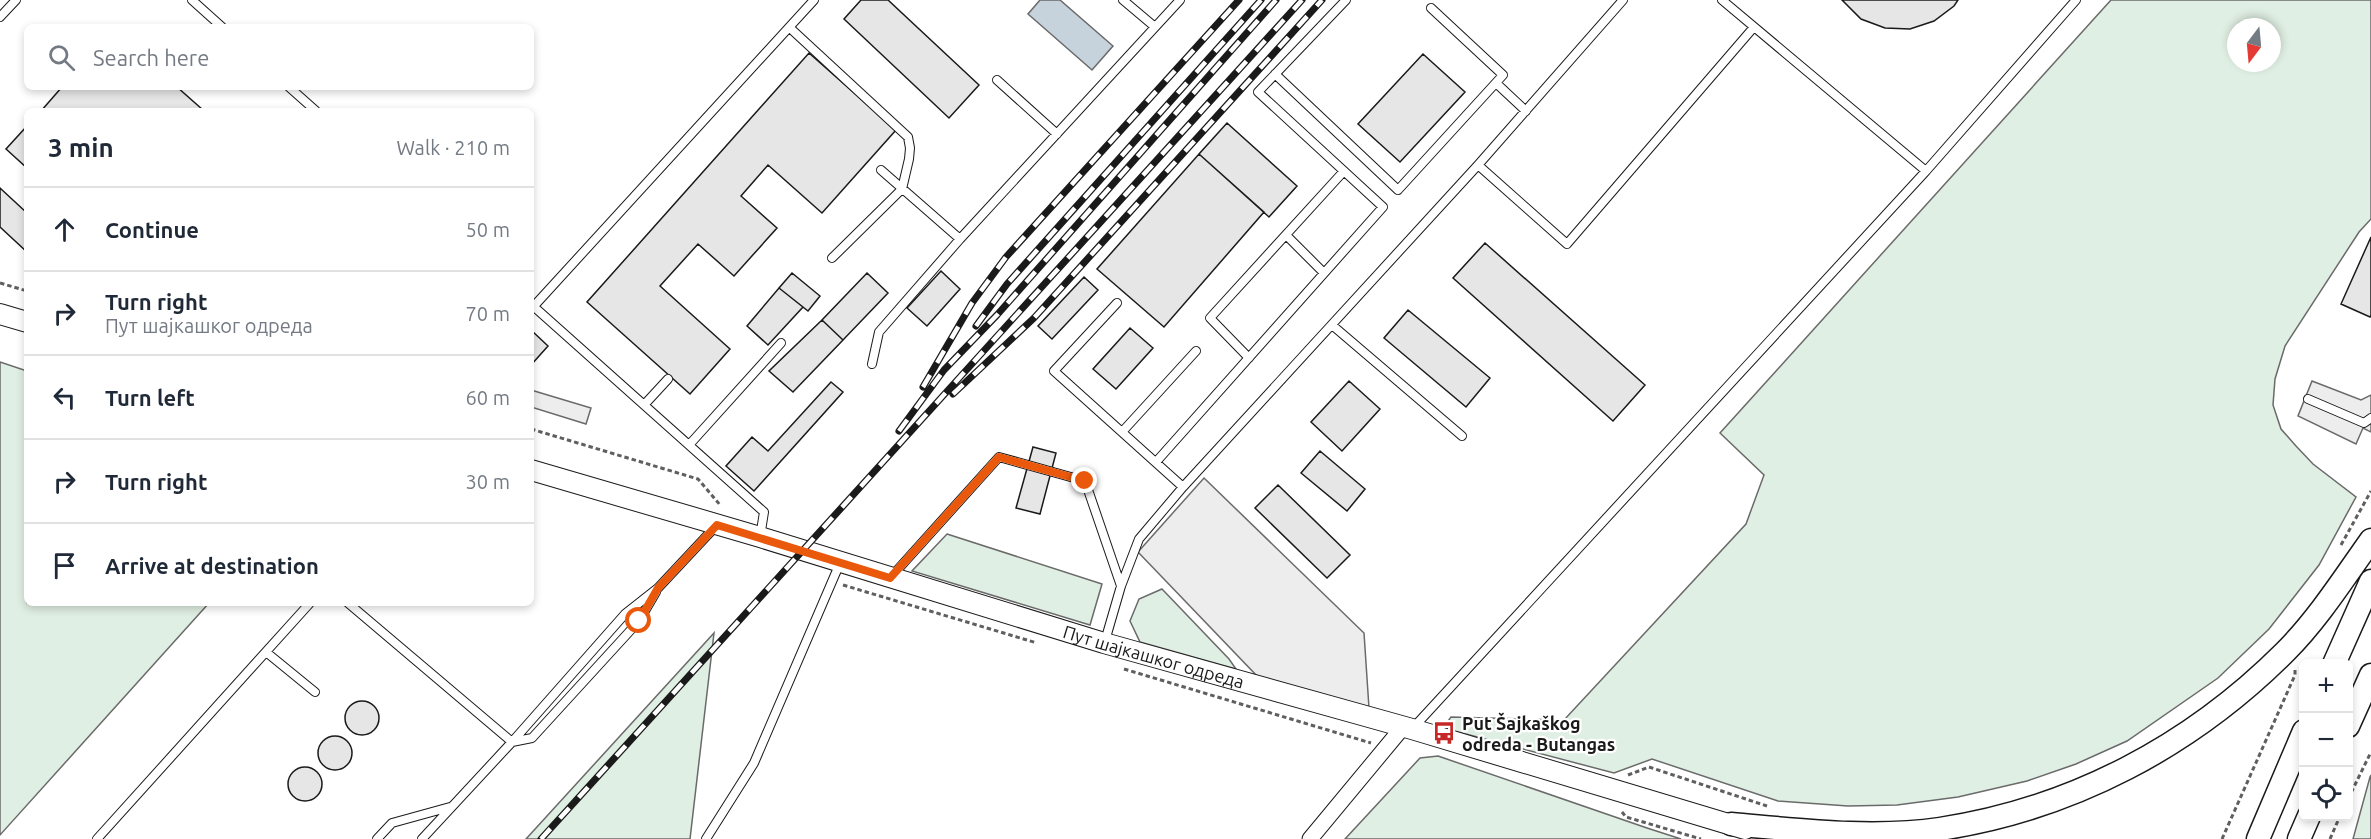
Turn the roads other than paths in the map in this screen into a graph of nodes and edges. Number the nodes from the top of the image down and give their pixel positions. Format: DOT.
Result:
graph roads {
  1 [pos="16,0"];
  2 [pos="192,0"];
  3 [pos="814,0"];
  4 [pos="1123,0"];
  5 [pos="1180,0"];
  6 [pos="1347,0"];
  7 [pos="1623,0"];
  8 [pos="1722,0"];
  9 [pos="2076,0"];
  10 [pos="1431,8"];
  11 [pos="0,17"];
  12 [pos="219,24"];
  13 [pos="1155,27"];
  14 [pos="1754,27"];
  15 [pos="790,28"];
  16 [pos="1275,75"];
  17 [pos="997,80"];
  18 [pos="1496,82"];
  19 [pos="292,90"];
  20 [pos="313,108"];
  21 [pos="1526,111"];
  22 [pos="1057,134"];
  23 [pos="1478,165"];
  24 [pos="882,170"];
  25 [pos="1344,171"];
  26 [pos="1926,171"];
  27 [pos="902,189"];
  28 [pos="1286,235"];
  29 [pos="960,239"];
  30 [pos="832,258"];
  31 [pos="1324,273"];
  32 [pos="1117,303"];
  33 [pos="534,304"];
  34 [pos="534,306"];
  35 [pos="0,314"];
  36 [pos="24,321"];
  37 [pos="1332,325"];
  38 [pos="782,343"];
  39 [pos="1196,351"];
  40 [pos="1249,358"];
  41 [pos="872,364"];
  42 [pos="668,379"];
  43 [pos="2308,399"];
  44 [pos="644,405"];
  45 [pos="2371,418"];
  46 [pos="1122,432"];
  47 [pos="1462,436"];
  48 [pos="689,445"];
  49 [pos="1156,462"];
  50 [pos="534,471"];
  51 [pos="1183,487"];
  52 [pos="720,517"];
  53 [pos="760,537"];
  54 [pos="2371,540"];
  55 [pos="841,562"];
  56 [pos="890,578"];
  57 [pos="2371,581"];
  58 [pos="1121,586"];
  59 [pos="658,588"];
  60 [pos="307,606"];
  61 [pos="352,606"];
  62 [pos="1104,643"];
  63 [pos="266,652"];
  64 [pos="2336,659"];
  65 [pos="2371,675"];
  66 [pos="315,692"];
  67 [pos="2353,717"];
  68 [pos="1407,728"];
  69 [pos="512,742"];
  70 [pos="2299,743"];
  71 [pos="452,807"];
  72 [pos="2307,821"];
  73 [pos="1731,825"];
  74 [pos="429,835"];
  75 [pos="97,839"];
  76 [pos="377,839"];
  77 [pos="422,839"];
  78 [pos="706,839"];
  79 [pos="1310,839"];
  80 [pos="1777,839"];
  81 [pos="2258,839"];
  82 [pos="2299,839"];
  1 -- 11 [label="lane"];
  2 -- 12 [label="lane"];
  3 -- 15 [label="lane"];
  4 -- 13 [label="lane"];
  5 -- 13 [label="lane"];
  6 -- 16 [label="lane"];
  7 -- 21 [label="lane"];
  8 -- 14 [label="lane"];
  9 -- 26 [label="lane"];
  10 -- 18 [label="lane"];
  13 -- 22 [label="lane"];
  14 -- 23 [label="lane"];
  14 -- 26 [label="lane"];
  15 -- 27 [label="lane"];
  15 -- 33 [label="lane"];
  16 -- 18 [label="lane"];
  16 -- 25 [label="lane"];
  17 -- 22 [label="lane"];
  18 -- 21 [label="lane"];
  19 -- 20 [label="lane"];
  21 -- 23 [label="lane"];
  22 -- 29 [label="lane"];
  23 -- 37 [label="lane"];
  24 -- 27 [label="lane"];
  25 -- 28 [label="lane"];
  25 -- 31 [label="lane"];
  26 -- 68 [label="lane"];
  27 -- 29 [label="lane"];
  27 -- 30 [label="lane"];
  28 -- 31 [label="lane"];
  28 -- 40 [label="lane"];
  29 -- 41 [label="lane"];
  31 -- 40 [label="lane"];
  32 -- 46 [label="lane"];
  34 -- 44 [label="lane"];
  35 -- 36 [label="street"];
  37 -- 47 [label="lane"];
  37 -- 51 [label="lane"];
  38 -- 48 [label="lane"];
  39 -- 46 [label="lane"];
  40 -- 49 [label="lane"];
  42 -- 44 [label="lane"];
  43 -- 45 [label="lane"];
  44 -- 48 [label="lane"];
  46 -- 49 [label="lane"];
  48 -- 53 [label="lane"];
  49 -- 51 [label="lane"];
  50 -- 52 [label="street, Пут шајкашког одреда"];
  51 -- 58 [label="lane"];
  52 -- 53 [label="street, Пут шајкашког одреда"];
  52 -- 59 [label="lane"];
  53 -- 55 [label="street, Пут шајкашког одреда"];
  54 -- 73 [label="main road"];
  55 -- 56 [label="street, Пут шајкашког одреда"];
  55 -- 78 [label="lane"];
  56 -- 58 [label="lane"];
  56 -- 62 [label="street, Пут шајкашког одреда"];
  57 -- 64 [label="main road"];
  58 -- 62 [label="lane"];
  59 -- 69 [label="lane"];
  59 -- 69 [label="lane"];
  60 -- 63 [label="lane"];
  61 -- 69 [label="lane"];
  62 -- 68 [label="street, Пут шајкашког одреда"];
  63 -- 66 [label="lane"];
  63 -- 75 [label="lane"];
  65 -- 67 [label="main road"];
  68 -- 73 [label="street, Пут шајкашког одреда"];
  68 -- 79 [label="street"];
  69 -- 71 [label="lane"];
  70 -- 81 [label="main road"];
  71 -- 74 [label="lane"];
  71 -- 76 [label="lane"];
  72 -- 82 [label="main road"];
  73 -- 80 [label="street, Пут шајкашког одреда"];
  74 -- 77 [label="lane"];
}
